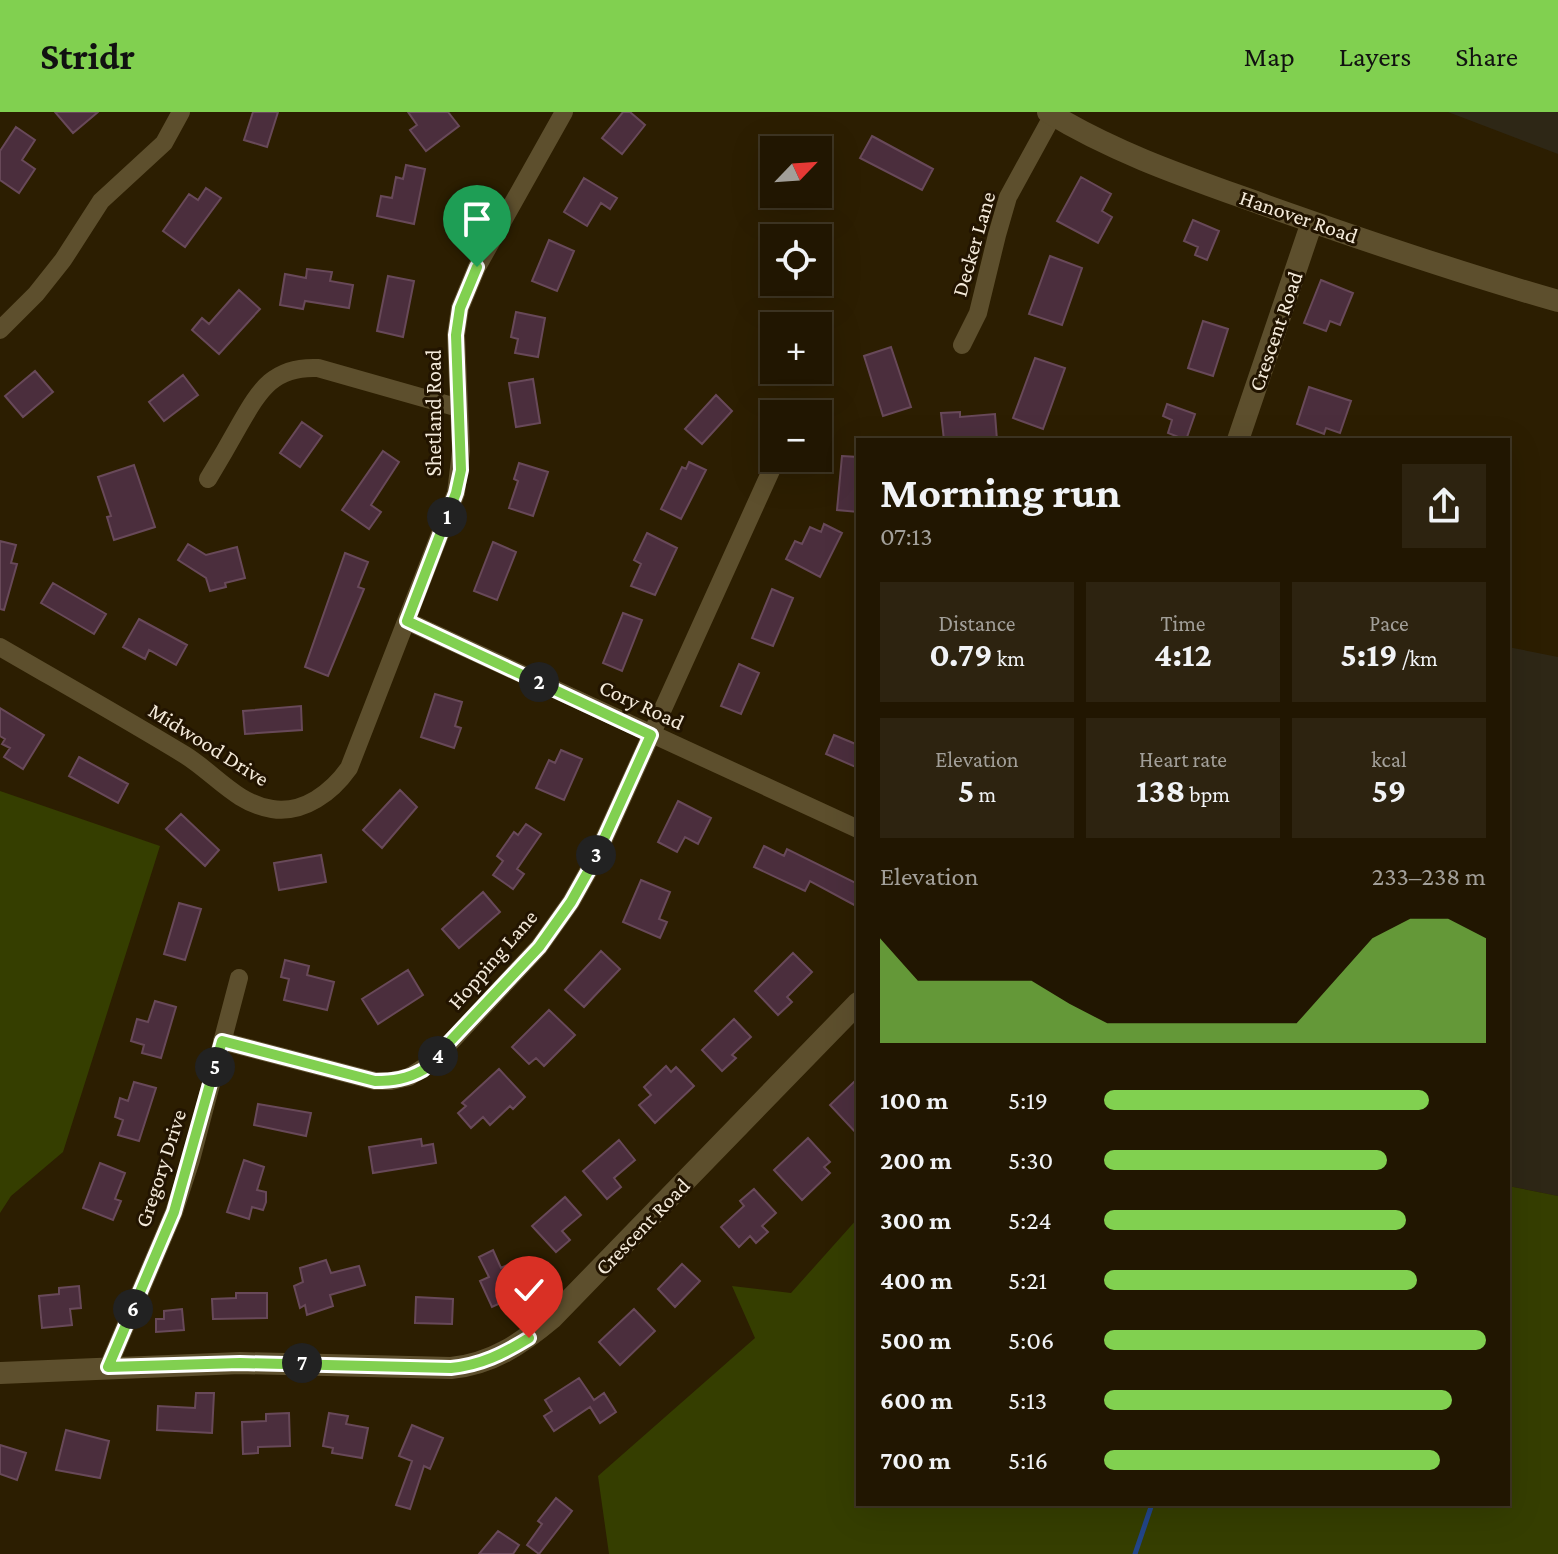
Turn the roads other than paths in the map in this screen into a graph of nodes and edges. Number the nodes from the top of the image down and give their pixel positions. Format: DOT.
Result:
graph roads {
  1 [pos="181,112"];
  2 [pos="564,112"];
  3 [pos="1050,113"];
  4 [pos="1312,222"];
  5 [pos="1558,301"];
  6 [pos="0,330"];
  7 [pos="962,345"];
  8 [pos="459,408"];
  9 [pos="1239,438"];
  10 [pos="770,472"];
  11 [pos="208,479"];
  12 [pos="407,621"];
  13 [pos="0,647"];
  14 [pos="367,723"];
  15 [pos="651,735"];
  16 [pos="856,828"];
  17 [pos="239,978"];
  18 [pos="856,1005"];
  19 [pos="222,1041"];
  20 [pos="108,1367"];
  21 [pos="0,1373"];
  1 -- 6 [label="street"];
  2 -- 8 [label="street, Shetland Road"];
  3 -- 4 [label="street, Hanover Road"];
  3 -- 7 [label="street, Decker Lane"];
  4 -- 5 [label="street, Hanover Road"];
  4 -- 9 [label="street, Crescent Road"];
  8 -- 11 [label="street"];
  8 -- 12 [label="street, Shetland Road"];
  10 -- 15 [label="street, Hopping Lane"];
  12 -- 14 [label="street, Shetland Road"];
  12 -- 15 [label="street, Cory Road"];
  13 -- 14 [label="street, Midwood Drive"];
  15 -- 16 [label="street, Cory Road"];
  15 -- 19 [label="street, Hopping Lane"];
  17 -- 19 [label="street, Gregory Drive"];
  18 -- 20 [label="street, Crescent Road"];
  19 -- 20 [label="street, Gregory Drive"];
  20 -- 21 [label="street, Crescent Road"];
}
